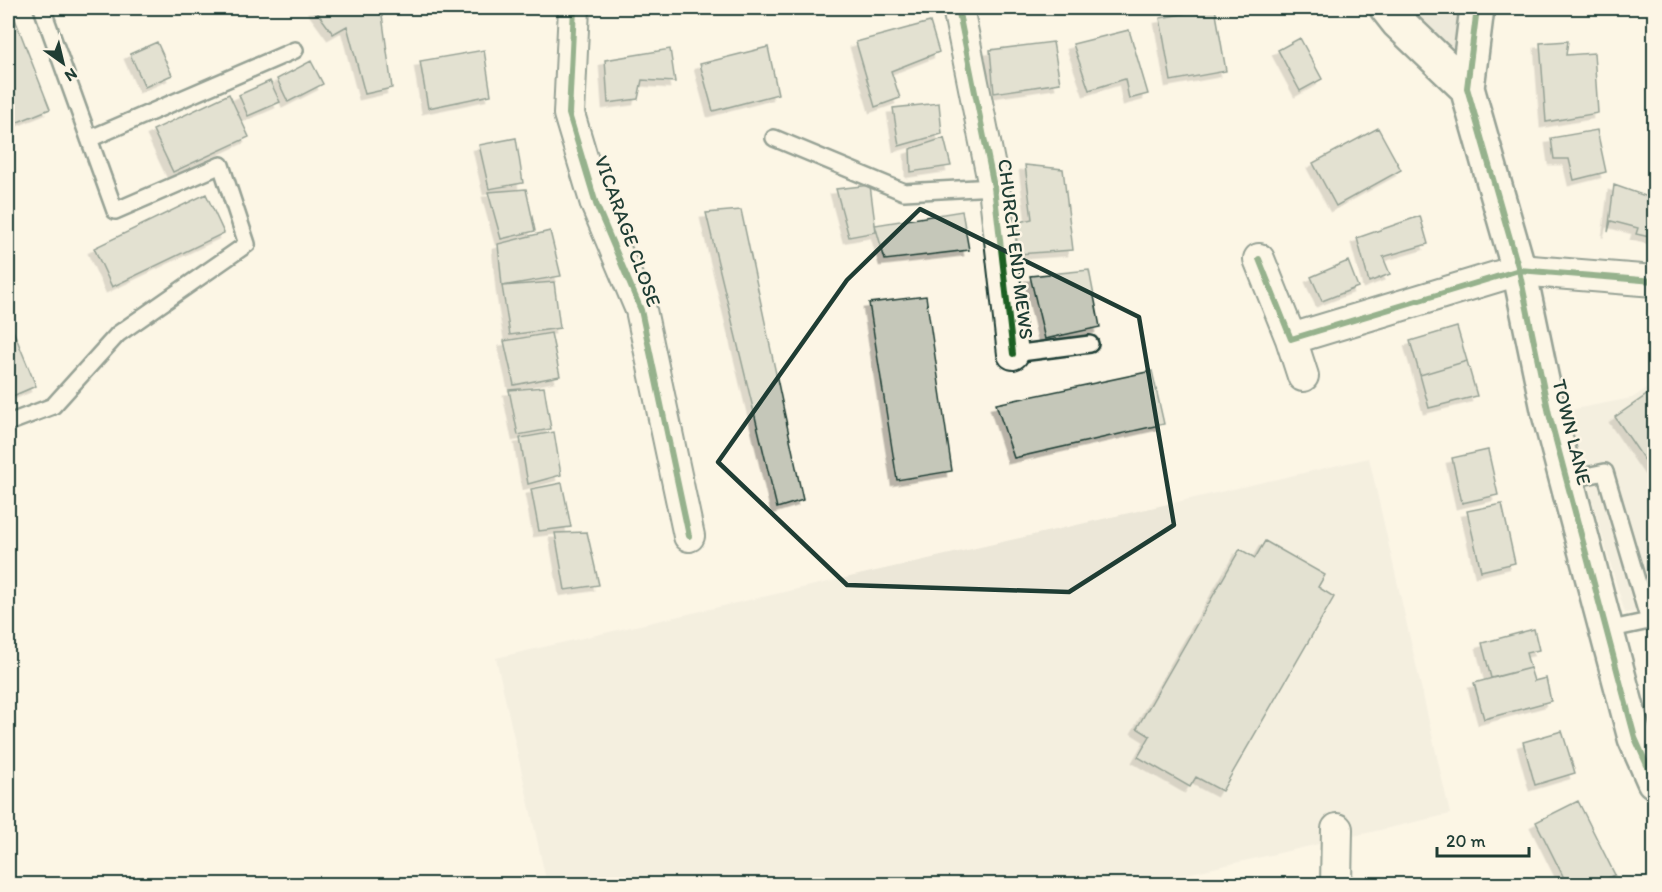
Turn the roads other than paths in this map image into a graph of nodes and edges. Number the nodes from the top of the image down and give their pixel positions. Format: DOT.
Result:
graph roads {
  1 [pos="42,8"];
  2 [pos="574,8"];
  3 [pos="958,8"];
  4 [pos="1387,8"];
  5 [pos="1477,8"];
  6 [pos="295,50"];
  7 [pos="1467,88"];
  8 [pos="774,138"];
  9 [pos="89,139"];
  10 [pos="994,187"];
  11 [pos="1259,259"];
  12 [pos="1519,270"];
  13 [pos="1654,281"];
  14 [pos="1291,339"];
  15 [pos="1090,344"];
  16 [pos="1013,354"];
  17 [pos="1303,376"];
  18 [pos="8,423"];
  19 [pos="1567,480"];
  20 [pos="689,536"];
  21 [pos="1607,630"];
  22 [pos="1654,781"];
  23 [pos="1337,829"];
  24 [pos="1336,885"];
  1 -- 9 [label="lane"];
  2 -- 20 [label="street, VICARAGE CLOSE"];
  3 -- 10 [label="street, CHURCH END MEWS"];
  4 -- 7 [label="street"];
  5 -- 7 [label="street"];
  6 -- 9 [label="lane"];
  7 -- 12 [label="street, TOWN LANE"];
  8 -- 10 [label="lane"];
  9 -- 18 [label="lane"];
  10 -- 16 [label="street, CHURCH END MEWS"];
  11 -- 14 [label="street"];
  12 -- 13 [label="street"];
  12 -- 14 [label="street"];
  12 -- 19 [label="street, TOWN LANE"];
  14 -- 17 [label="street"];
  15 -- 16 [label="lane"];
  19 -- 21 [label="street, TOWN LANE"];
  19 -- 21 [label="lane"];
  21 -- 22 [label="street, TOWN LANE"];
  23 -- 24 [label="street"];
}
